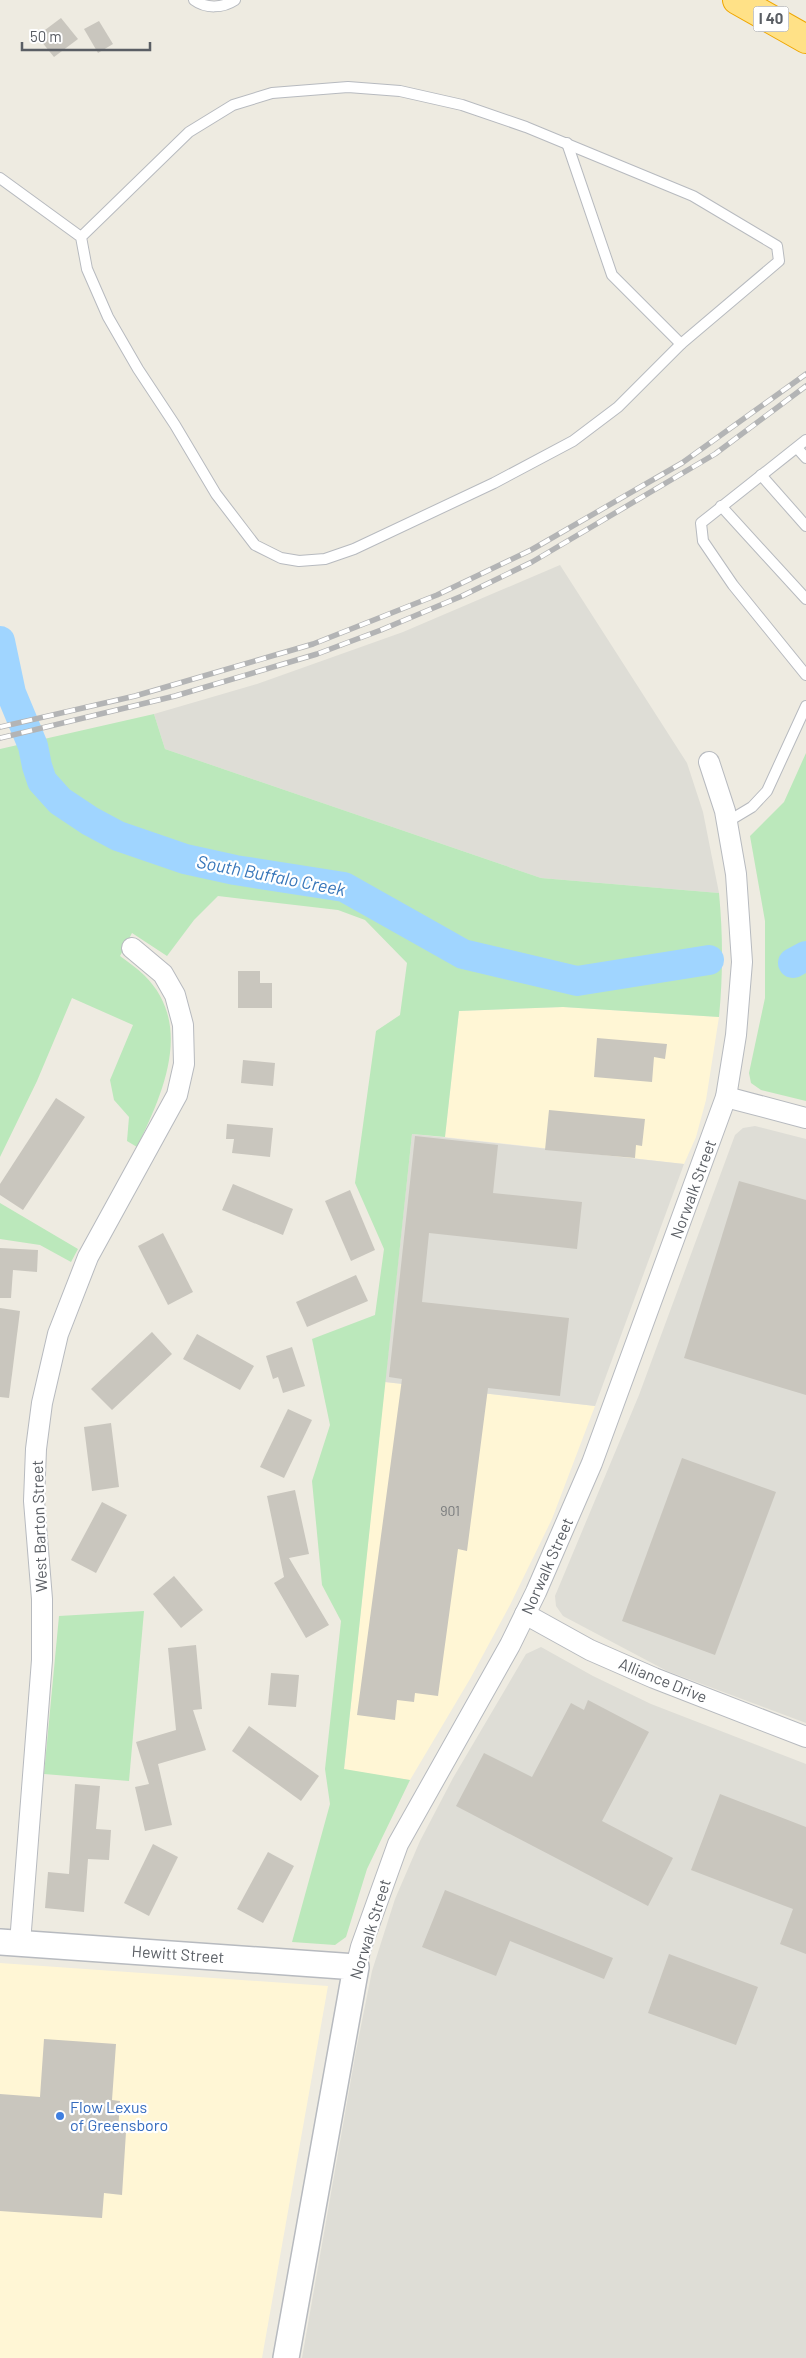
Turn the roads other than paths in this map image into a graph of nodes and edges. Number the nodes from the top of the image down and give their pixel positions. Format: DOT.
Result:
graph roads {
  1 [pos="194,0"];
  2 [pos="235,0"];
  3 [pos="737,0"];
  4 [pos="806,39"];
  5 [pos="566,143"];
  6 [pos="0,178"];
  7 [pos="81,237"];
  8 [pos="681,344"];
  9 [pos="806,440"];
  10 [pos="797,448"];
  11 [pos="806,458"];
  12 [pos="762,475"];
  13 [pos="722,506"];
  14 [pos="806,526"];
  15 [pos="806,599"];
  16 [pos="806,675"];
  17 [pos="806,706"];
  18 [pos="709,762"];
  19 [pos="727,822"];
  20 [pos="132,948"];
  21 [pos="726,1097"];
  22 [pos="806,1118"];
  23 [pos="525,1614"];
  24 [pos="806,1737"];
  25 [pos="10,1942"];
  26 [pos="356,1967"];
  27 [pos="286,2358"];
  1 -- 2 [label="lane"];
  3 -- 4 [label="highway, I 40"];
  5 -- 7 [label="lane"];
  5 -- 8 [label="lane"];
  5 -- 8 [label="lane"];
  6 -- 7 [label="lane"];
  7 -- 8 [label="lane"];
  9 -- 10 [label="lane"];
  10 -- 11 [label="lane"];
  10 -- 12 [label="lane"];
  12 -- 13 [label="lane"];
  12 -- 14 [label="lane"];
  13 -- 15 [label="lane"];
  13 -- 16 [label="lane"];
  17 -- 19 [label="lane"];
  18 -- 19 [label="street, Norwalk Street"];
  19 -- 21 [label="street, Norwalk Street"];
  20 -- 25 [label="street, West Barton Street"];
  21 -- 22 [label="street"];
  21 -- 23 [label="street, Norwalk Street"];
  23 -- 24 [label="street, Alliance Drive"];
  23 -- 26 [label="street, Norwalk Street"];
  25 -- 26 [label="street, Hewitt Street"];
  26 -- 27 [label="street, Norwalk Street"];
}
